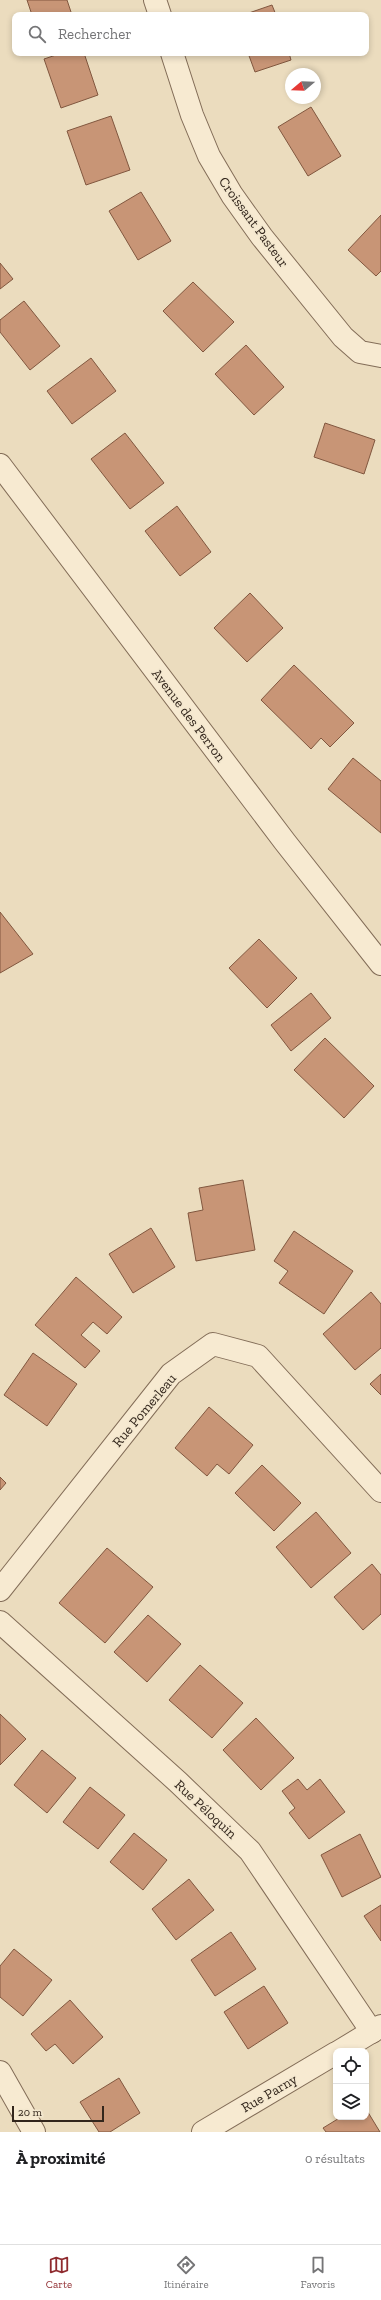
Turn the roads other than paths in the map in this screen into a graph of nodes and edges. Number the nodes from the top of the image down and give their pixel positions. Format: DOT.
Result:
graph roads {
  1 [pos="155,0"];
  2 [pos="159,12"];
  3 [pos="173,56"];
  4 [pos="381,356"];
  5 [pos="0,465"];
  6 [pos="381,964"];
  7 [pos="381,1491"];
  8 [pos="0,1590"];
  9 [pos="0,1622"];
  10 [pos="376,2029"];
  11 [pos="345,2048"];
  12 [pos="333,2056"];
  13 [pos="0,2072"];
  14 [pos="34,2132"];
  15 [pos="202,2132"];
  1 -- 2 [label="street"];
  3 -- 4 [label="street, Croissant Pasteur"];
  5 -- 6 [label="street, Avenue des Perron"];
  7 -- 8 [label="street, Rue Pomerleau"];
  9 -- 10 [label="street, Rue Péloquin"];
  10 -- 11 [label="street"];
  12 -- 15 [label="street, Rue Parny"];
  13 -- 14 [label="street"];
}
